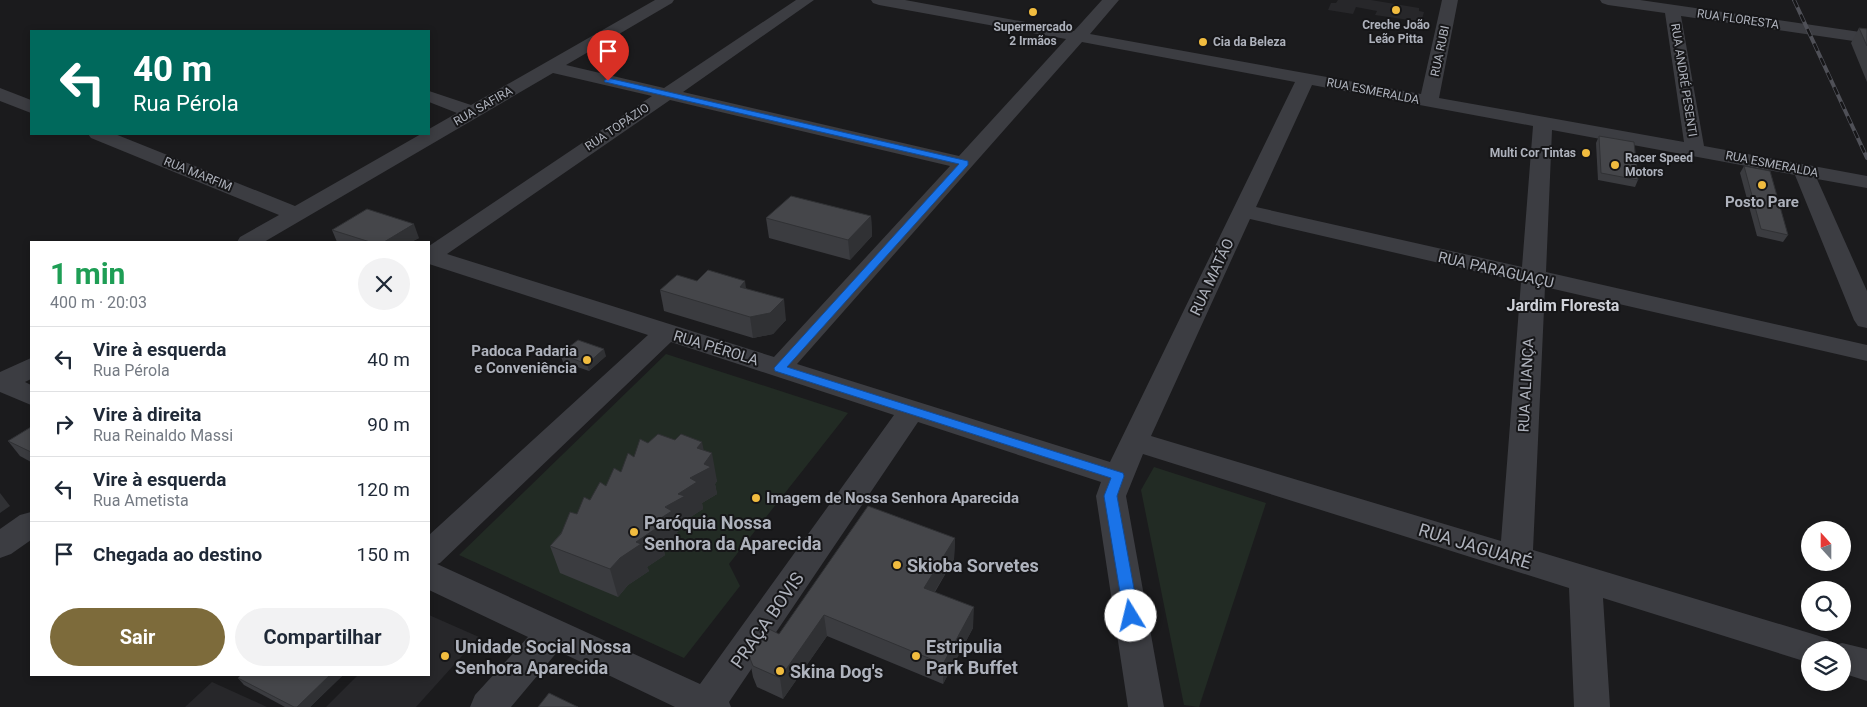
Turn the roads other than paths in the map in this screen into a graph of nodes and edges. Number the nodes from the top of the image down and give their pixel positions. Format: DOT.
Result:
graph roads {
  1 [pos="666,0"];
  2 [pos="806,0"];
  3 [pos="880,0"];
  4 [pos="1111,0"];
  5 [pos="1450,0"];
  6 [pos="1615,0"];
  7 [pos="1672,9"];
  8 [pos="1078,37"];
  9 [pos="1867,38"];
  10 [pos="550,67"];
  11 [pos="1306,78"];
  12 [pos="0,94"];
  13 [pos="665,94"];
  14 [pos="430,96"];
  15 [pos="1429,101"];
  16 [pos="30,107"];
  17 [pos="472,112"];
  18 [pos="1543,122"];
  19 [pos="100,135"];
  20 [pos="1695,150"];
  21 [pos="965,163"];
  22 [pos="1803,170"];
  23 [pos="1867,182"];
  24 [pos="1243,211"];
  25 [pos="297,214"];
  26 [pos="250,241"];
  27 [pos="430,255"];
  28 [pos="430,256"];
  29 [pos="1533,278"];
  30 [pos="1867,320"];
  31 [pos="666,332"];
  32 [pos="1867,354"];
  33 [pos="30,368"];
  34 [pos="779,368"];
  35 [pos="2,382"];
  36 [pos="30,396"];
  37 [pos="911,412"];
  38 [pos="1135,442"];
  39 [pos="1118,476"];
  40 [pos="30,525"];
  41 [pos="0,546"];
  42 [pos="430,553"];
  43 [pos="1516,559"];
  44 [pos="430,575"];
  45 [pos="1585,581"];
  46 [pos="553,633"];
  47 [pos="1801,646"];
  48 [pos="1851,661"];
  49 [pos="1867,666"];
  50 [pos="710,706"];
  51 [pos="488,707"];
  52 [pos="1146,707"];
  53 [pos="1592,707"];
  1 -- 10 [label="street, RUA SAFIRA"];
  2 -- 13 [label="street, RUA TOPÁZIO"];
  3 -- 8 [label="street, RUA ESMERALDA"];
  4 -- 8 [label="street"];
  5 -- 15 [label="street, RUA RUBI"];
  6 -- 7 [label="street, RUA FLORESTA"];
  7 -- 9 [label="street, RUA FLORESTA"];
  7 -- 20 [label="street, RUA ANDRÉ PESENTI"];
  8 -- 11 [label="street, RUA ESMERALDA"];
  8 -- 21 [label="street"];
  10 -- 13 [label="street"];
  10 -- 17 [label="street, RUA SAFIRA"];
  11 -- 15 [label="street, RUA ESMERALDA"];
  11 -- 24 [label="street, RUA MATÃO"];
  12 -- 16 [label="street"];
  13 -- 21 [label="street"];
  13 -- 27 [label="street, RUA TOPÁZIO"];
  14 -- 17 [label="street"];
  15 -- 18 [label="street, RUA ESMERALDA"];
  17 -- 25 [label="street, RUA SAFIRA"];
  18 -- 20 [label="street, RUA ESMERALDA"];
  18 -- 29 [label="street, RUA ALIANÇA"];
  19 -- 25 [label="street, RUA MARFIM"];
  20 -- 22 [label="street, RUA ESMERALDA"];
  21 -- 34 [label="street"];
  22 -- 23 [label="street, RUA ESMERALDA"];
  22 -- 30 [label="street"];
  24 -- 29 [label="street, RUA PARAGUAÇU"];
  24 -- 38 [label="street, RUA MATÃO"];
  25 -- 26 [label="street, RUA SAFIRA"];
  28 -- 31 [label="street, RUA PÉROLA"];
  29 -- 32 [label="street, RUA PARAGUAÇU"];
  29 -- 43 [label="street, RUA ALIANÇA"];
  31 -- 34 [label="street, RUA PÉROLA"];
  31 -- 42 [label="street"];
  33 -- 35 [label="street"];
  34 -- 37 [label="street, RUA PÉROLA"];
  35 -- 36 [label="street"];
  37 -- 39 [label="street, RUA PÉROLA"];
  37 -- 50 [label="street, PRAÇA BOVIS"];
  38 -- 39 [label="street, RUA MATÃO"];
  38 -- 43 [label="street, RUA JAGUARÉ"];
  39 -- 52 [label="street, RUA MATÃO"];
  40 -- 41 [label="street"];
  43 -- 45 [label="street, RUA JAGUARÉ"];
  44 -- 46 [label="street"];
  45 -- 47 [label="street, RUA JAGUARÉ"];
  45 -- 53 [label="street"];
  46 -- 50 [label="street"];
  46 -- 51 [label="street"];
  48 -- 49 [label="street"];
}
